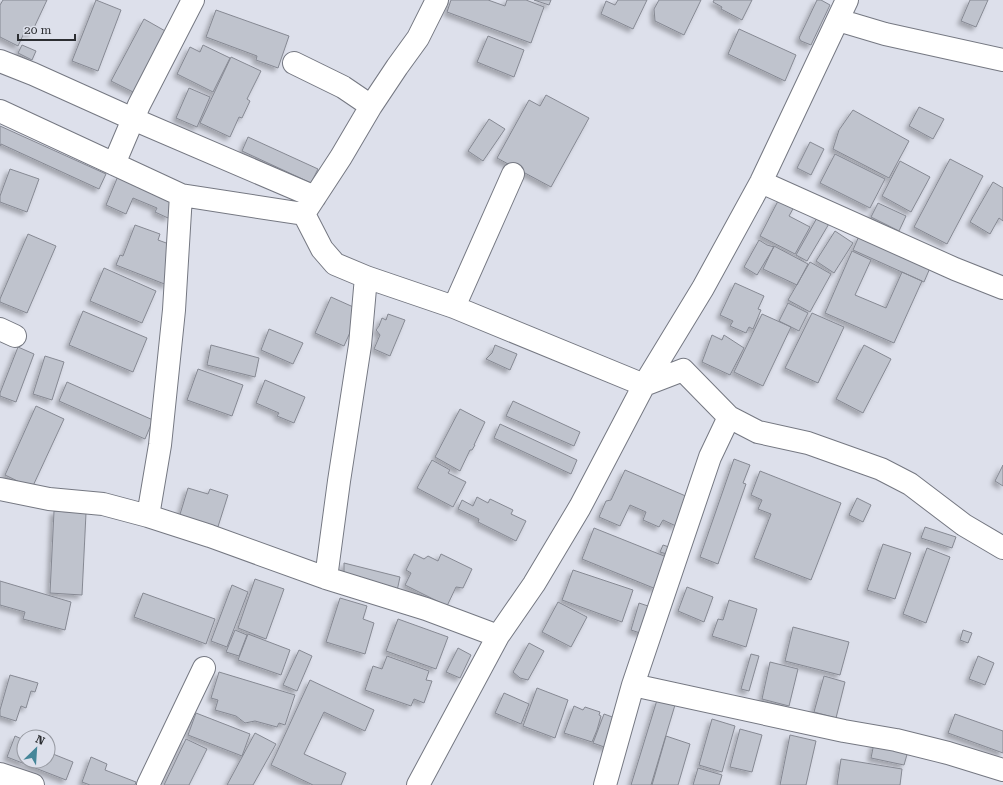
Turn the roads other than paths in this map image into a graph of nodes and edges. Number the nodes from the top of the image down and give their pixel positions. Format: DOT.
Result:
graph roads {
  1 [pos="193,0"];
  2 [pos="436,0"];
  3 [pos="847,0"];
  4 [pos="838,20"];
  5 [pos="1003,60"];
  6 [pos="0,61"];
  7 [pos="294,63"];
  8 [pos="371,106"];
  9 [pos="0,111"];
  10 [pos="133,119"];
  11 [pos="114,164"];
  12 [pos="513,174"];
  13 [pos="761,182"];
  14 [pos="181,195"];
  15 [pos="310,206"];
  16 [pos="366,277"];
  17 [pos="1003,288"];
  18 [pos="454,307"];
  19 [pos="644,386"];
  20 [pos="729,417"];
  21 [pos="0,489"];
  22 [pos="148,516"];
  23 [pos="1003,548"];
  24 [pos="326,578"];
  25 [pos="498,636"];
  26 [pos="204,668"];
  27 [pos="633,685"];
  28 [pos="1003,770"];
  29 [pos="0,774"];
  30 [pos="33,785"];
  31 [pos="148,785"];
  32 [pos="418,785"];
  33 [pos="605,785"];
  1 -- 10 [label="street"];
  2 -- 8 [label="street"];
  3 -- 4 [label="street"];
  4 -- 5 [label="street"];
  4 -- 13 [label="street"];
  6 -- 10 [label="street"];
  7 -- 8 [label="street"];
  8 -- 15 [label="street"];
  9 -- 11 [label="street"];
  10 -- 11 [label="street"];
  10 -- 15 [label="street"];
  11 -- 14 [label="street"];
  12 -- 18 [label="street"];
  13 -- 17 [label="street"];
  13 -- 19 [label="street"];
  14 -- 15 [label="street"];
  14 -- 22 [label="street"];
  15 -- 16 [label="street"];
  16 -- 18 [label="street"];
  16 -- 24 [label="street"];
  18 -- 19 [label="street"];
  19 -- 20 [label="street"];
  19 -- 25 [label="street"];
  20 -- 23 [label="street"];
  20 -- 27 [label="street"];
  21 -- 22 [label="street"];
  22 -- 24 [label="street"];
  24 -- 25 [label="street"];
  25 -- 32 [label="street"];
  26 -- 31 [label="street"];
  27 -- 28 [label="street"];
  27 -- 33 [label="street"];
  29 -- 30 [label="street"];
}
